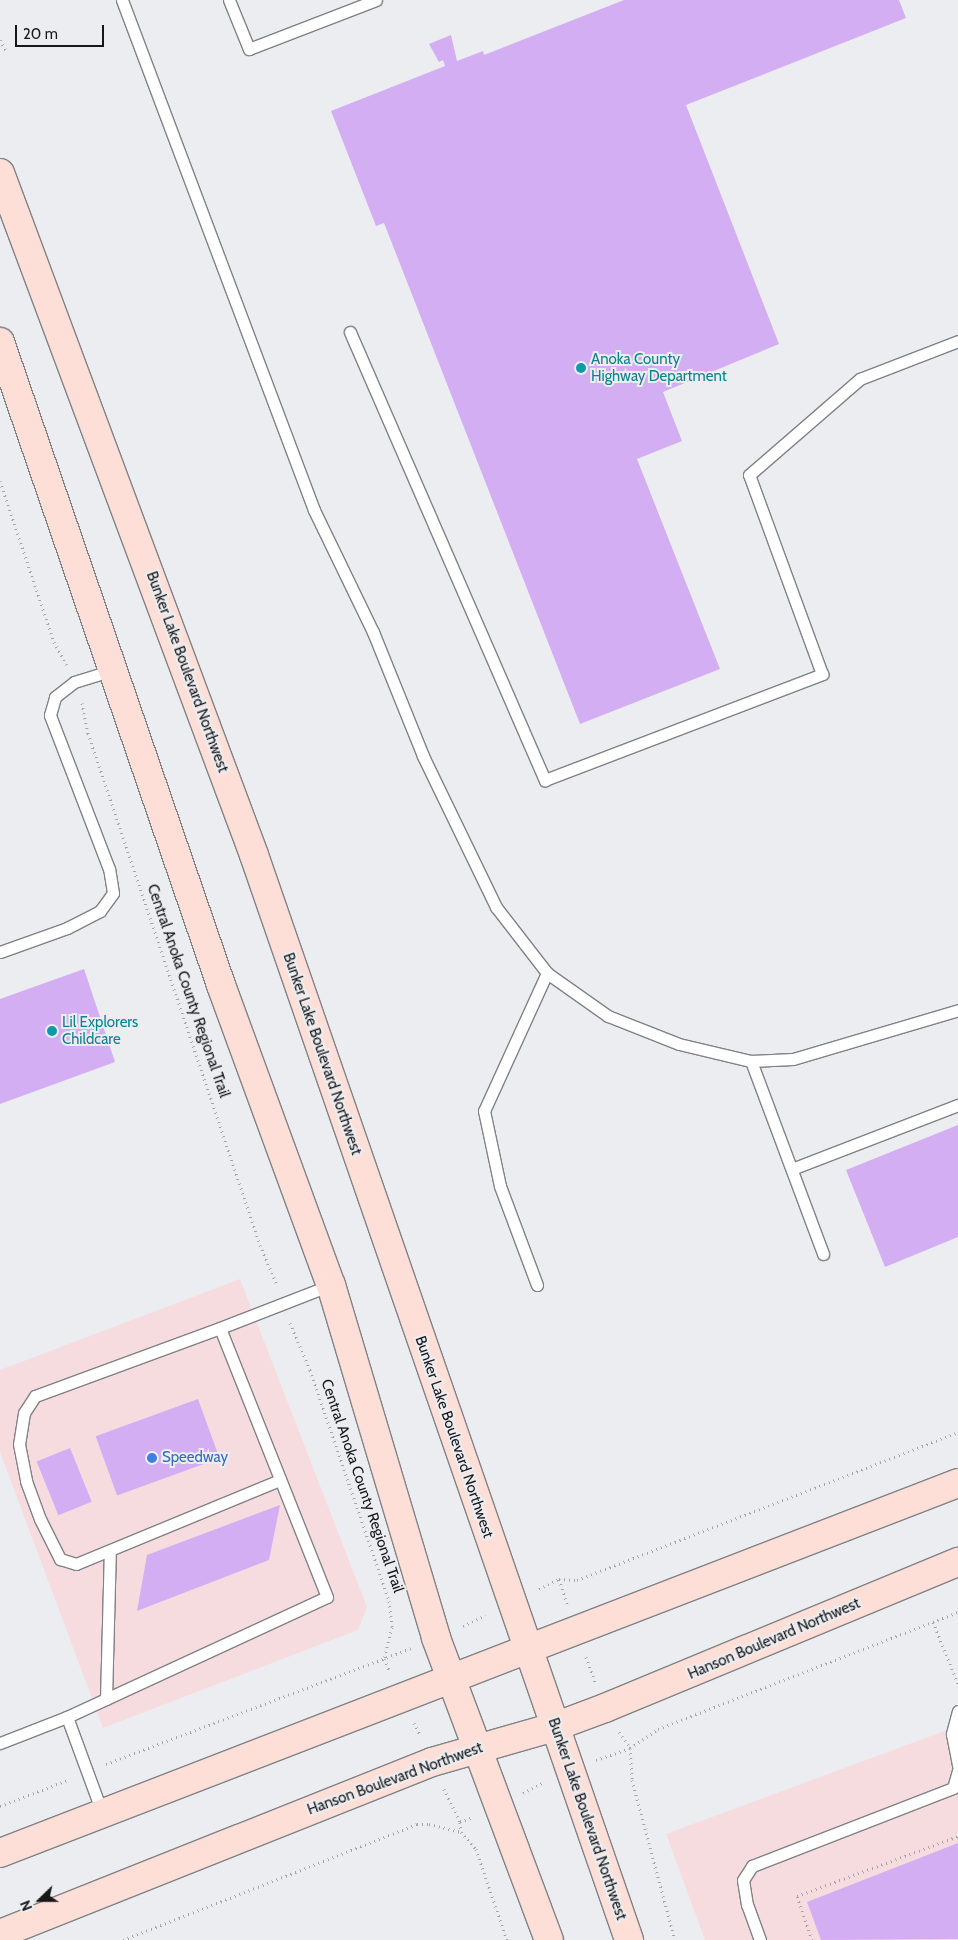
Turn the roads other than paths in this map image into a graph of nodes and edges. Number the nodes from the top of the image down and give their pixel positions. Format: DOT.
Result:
graph roads {
  1 [pos="122,0"];
  2 [pos="229,0"];
  3 [pos="376,0"];
  4 [pos="0,173"];
  5 [pos="350,332"];
  6 [pos="958,341"];
  7 [pos="0,342"];
  8 [pos="113,670"];
  9 [pos="0,952"];
  10 [pos="547,973"];
  11 [pos="958,1010"];
  12 [pos="751,1062"];
  13 [pos="958,1105"];
  14 [pos="792,1169"];
  15 [pos="823,1254"];
  16 [pos="331,1284"];
  17 [pos="537,1285"];
  18 [pos="220,1328"];
  19 [pos="280,1480"];
  20 [pos="958,1483"];
  21 [pos="110,1551"];
  22 [pos="958,1562"];
  23 [pos="527,1650"];
  24 [pos="450,1678"];
  25 [pos="106,1699"];
  26 [pos="958,1711"];
  27 [pos="67,1717"];
  28 [pos="554,1727"];
  29 [pos="0,1743"];
  30 [pos="478,1747"];
  31 [pos="958,1765"];
  32 [pos="958,1770"];
  33 [pos="102,1812"];
  34 [pos="0,1853"];
  35 [pos="0,1934"];
  36 [pos="548,1940"];
  37 [pos="629,1940"];
  38 [pos="760,1940"];
  1 -- 10 [label="lane"];
  2 -- 3 [label="lane"];
  4 -- 23 [label="main road, Bunker Lake Boulevard Northwest"];
  5 -- 6 [label="lane"];
  7 -- 8 [label="main road"];
  8 -- 9 [label="lane"];
  8 -- 16 [label="main road"];
  10 -- 12 [label="lane"];
  10 -- 17 [label="lane"];
  11 -- 12 [label="lane"];
  12 -- 14 [label="lane"];
  13 -- 14 [label="lane"];
  14 -- 15 [label="lane"];
  16 -- 18 [label="lane"];
  16 -- 24 [label="main road"];
  18 -- 19 [label="lane"];
  18 -- 21 [label="lane"];
  19 -- 21 [label="lane"];
  19 -- 25 [label="lane"];
  20 -- 23 [label="main road"];
  21 -- 25 [label="lane"];
  22 -- 28 [label="main road, Hanson Boulevard Northwest"];
  23 -- 24 [label="main road"];
  23 -- 28 [label="main road, Bunker Lake Boulevard Northwest"];
  24 -- 30 [label="main road"];
  24 -- 33 [label="main road"];
  25 -- 27 [label="lane"];
  26 -- 31 [label="lane"];
  27 -- 29 [label="lane"];
  27 -- 33 [label="lane"];
  28 -- 30 [label="main road, Hanson Boulevard Northwest"];
  28 -- 37 [label="main road, Bunker Lake Boulevard Northwest"];
  30 -- 35 [label="main road, Hanson Boulevard Northwest"];
  30 -- 36 [label="main road"];
  32 -- 38 [label="lane"];
  33 -- 34 [label="main road"];
}
